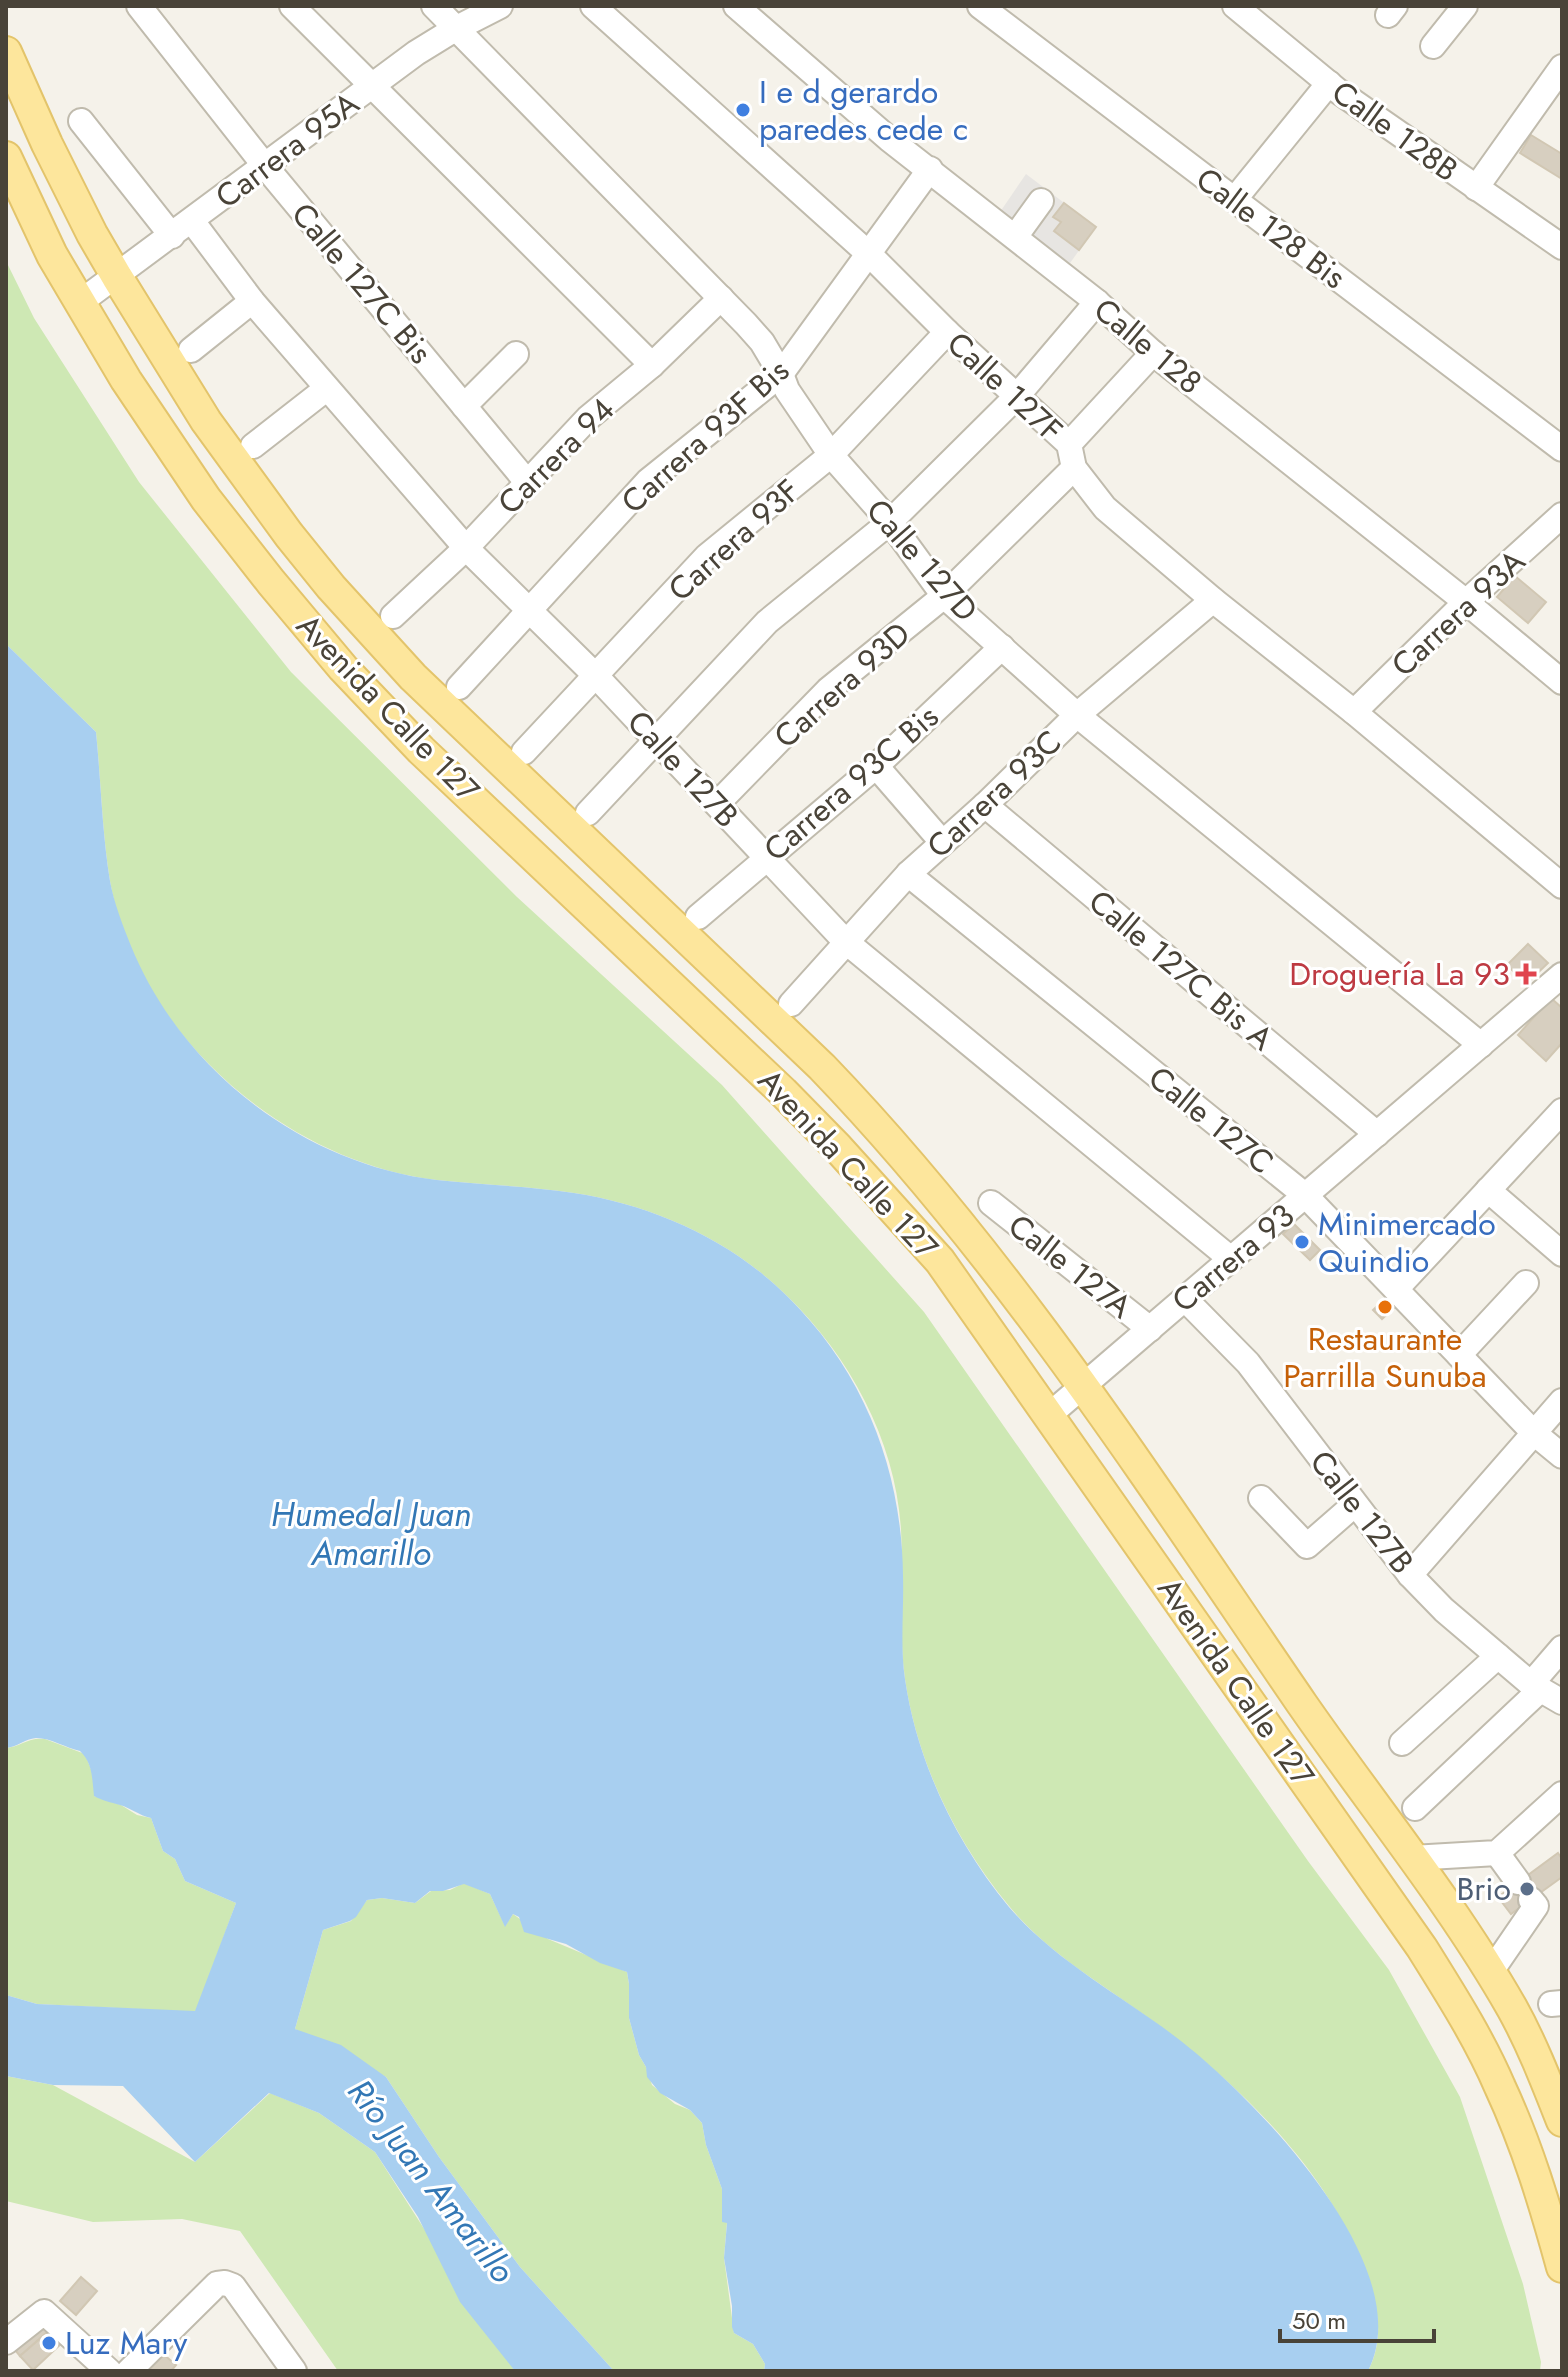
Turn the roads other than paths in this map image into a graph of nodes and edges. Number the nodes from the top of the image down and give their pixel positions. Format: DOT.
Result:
graph roads {
  1 [pos="139,6"];
  2 [pos="292,6"];
  3 [pos="434,6"];
  4 [pos="500,6"];
  5 [pos="593,6"];
  6 [pos="736,6"];
  7 [pos="980,6"];
  8 [pos="1235,6"];
  9 [pos="1465,6"];
  10 [pos="455,29"];
  11 [pos="1433,46"];
  12 [pos="6,52"];
  13 [pos="1562,67"];
  14 [pos="1329,83"];
  15 [pos="371,87"];
  16 [pos="81,121"];
  17 [pos="6,157"];
  18 [pos="265,166"];
  19 [pos="930,169"];
  20 [pos="1476,188"];
  21 [pos="1234,200"];
  22 [pos="1041,201"];
  23 [pos="192,221"];
  24 [pos="172,236"];
  25 [pos="1015,237"];
  26 [pos="1562,247"];
  27 [pos="870,255"];
  28 [pos="117,277"];
  29 [pos="721,298"];
  30 [pos="252,301"];
  31 [pos="1097,302"];
  32 [pos="79,303"];
  33 [pos="947,332"];
  34 [pos="191,350"];
  35 [pos="1153,353"];
  36 [pos="516,354"];
  37 [pos="652,365"];
  38 [pos="781,374"];
  39 [pos="326,389"];
  40 [pos="1017,396"];
  41 [pos="464,406"];
  42 [pos="253,446"];
  43 [pos="1562,449"];
  44 [pos="831,455"];
  45 [pos="1071,456"];
  46 [pos="527,482"];
  47 [pos="1562,515"];
  48 [pos="890,522"];
  49 [pos="466,548"];
  50 [pos="944,596"];
  51 [pos="1213,600"];
  52 [pos="1466,602"];
  53 [pos="528,609"];
  54 [pos="393,616"];
  55 [pos="1002,647"];
  56 [pos="596,676"];
  57 [pos="1562,682"];
  58 [pos="459,687"];
  59 [pos="1354,712"];
  60 [pos="1077,715"];
  61 [pos="657,740"];
  62 [pos="524,752"];
  63 [pos="876,766"];
  64 [pos="717,804"];
  65 [pos="985,805"];
  66 [pos="588,813"];
  67 [pos="942,842"];
  68 [pos="766,858"];
  69 [pos="908,874"];
  70 [pos="1562,886"];
  71 [pos="698,917"];
  72 [pos="845,941"];
  73 [pos="1559,984"];
  74 [pos="791,1004"];
  75 [pos="1481,1045"];
  76 [pos="1558,1121"];
  77 [pos="1377,1134"];
  78 [pos="1488,1190"];
  79 [pos="1306,1196"];
  80 [pos="991,1203"];
  81 [pos="1562,1254"];
  82 [pos="1231,1259"];
  83 [pos="1526,1283"];
  84 [pos="1396,1289"];
  85 [pos="1185,1299"];
  86 [pos="1150,1329"];
  87 [pos="1459,1355"];
  88 [pos="1082,1387"];
  89 [pos="1562,1401"];
  90 [pos="1048,1416"];
  91 [pos="1534,1433"];
  92 [pos="1562,1456"];
  93 [pos="1261,1498"];
  94 [pos="1354,1505"];
  95 [pos="1410,1575"];
  96 [pos="1562,1648"];
  97 [pos="1498,1656"];
  98 [pos="1536,1687"];
  99 [pos="1562,1702"];
  100 [pos="1402,1743"];
  101 [pos="1562,1794"];
  102 [pos="1415,1808"];
  103 [pos="1497,1853"];
  104 [pos="1412,1858"];
  105 [pos="1490,1973"];
  106 [pos="1562,2121"];
  107 [pos="1562,2267"];
  108 [pos="6,2342"];
  109 [pos="109,2371"];
  110 [pos="129,2371"];
  111 [pos="294,2371"];
  1 -- 18 [label="street, Calle 127C Bis"];
  2 -- 15 [label="street"];
  3 -- 10 [label="street, Calle 127D"];
  4 -- 10 [label="street, Carrera 95A"];
  5 -- 27 [label="street, Calle 127F"];
  6 -- 19 [label="street, Calle 128"];
  7 -- 21 [label="street, Calle 128 Bis"];
  8 -- 14 [label="street, Calle 128B"];
  9 -- 11 [label="street"];
  10 -- 15 [label="street, Carrera 95A"];
  10 -- 29 [label="street, Calle 127D"];
  12 -- 28 [label="main road, Avenida Calle 127"];
  13 -- 20 [label="street"];
  14 -- 20 [label="street, Calle 128B"];
  14 -- 21 [label="street"];
  15 -- 18 [label="street, Carrera 95A"];
  15 -- 37 [label="street"];
  16 -- 24 [label="street"];
  17 -- 32 [label="main road, Avenida Calle 127"];
  18 -- 23 [label="street, Carrera 95A"];
  18 -- 41 [label="street, Calle 127C Bis"];
  19 -- 25 [label="street, Calle 128"];
  19 -- 27 [label="street, Carrera 93F Bis"];
  20 -- 26 [label="street, Calle 128B"];
  21 -- 43 [label="street, Calle 128 Bis"];
  22 -- 25 [label="street"];
  23 -- 24 [label="street, Carrera 95A"];
  23 -- 30 [label="street, Calle 127B"];
  24 -- 28 [label="street, Carrera 95A"];
  25 -- 31 [label="street, Calle 128"];
  27 -- 33 [label="street, Calle 127F"];
  27 -- 38 [label="street, Carrera 93F Bis"];
  28 -- 32 [label="street, Carrera 95A"];
  28 -- 88 [label="main road, Avenida Calle 127"];
  29 -- 37 [label="street, Carrera 94"];
  29 -- 38 [label="street, Calle 127D"];
  30 -- 34 [label="street"];
  30 -- 39 [label="street, Calle 127B"];
  31 -- 35 [label="street, Calle 128"];
  31 -- 40 [label="street"];
  32 -- 90 [label="main road, Avenida Calle 127"];
  33 -- 40 [label="street, Calle 127F"];
  33 -- 44 [label="street, Carrera 93F"];
  35 -- 45 [label="street, Carrera 93D"];
  35 -- 52 [label="street, Calle 128"];
  36 -- 41 [label="street"];
  37 -- 46 [label="street, Carrera 94"];
  38 -- 44 [label="street, Calle 127D"];
  38 -- 53 [label="street, Carrera 93F Bis"];
  39 -- 42 [label="street"];
  39 -- 49 [label="street, Calle 127B"];
  40 -- 45 [label="street, Calle 127F"];
  40 -- 48 [label="street"];
  41 -- 46 [label="street, Calle 127C Bis"];
  44 -- 48 [label="street, Calle 127D"];
  44 -- 56 [label="street, Carrera 93F"];
  45 -- 50 [label="street, Carrera 93D"];
  45 -- 51 [label="street, Calle 127F"];
  46 -- 49 [label="street, Carrera 94"];
  47 -- 52 [label="street, Carrera 93A"];
  48 -- 50 [label="street, Calle 127D"];
  48 -- 61 [label="street"];
  49 -- 53 [label="street, Calle 127B"];
  49 -- 54 [label="street, Carrera 94"];
  50 -- 55 [label="street, Calle 127D"];
  50 -- 64 [label="street, Carrera 93D"];
  51 -- 59 [label="street, Calle 127F"];
  51 -- 60 [label="street, Carrera 93C"];
  52 -- 57 [label="street, Calle 128"];
  52 -- 59 [label="street, Carrera 93A"];
  53 -- 56 [label="street, Calle 127B"];
  53 -- 58 [label="street, Carrera 93F Bis"];
  55 -- 60 [label="street, Calle 127D"];
  55 -- 63 [label="street, Carrera 93C Bis"];
  56 -- 61 [label="street, Calle 127B"];
  56 -- 62 [label="street, Carrera 93F"];
  59 -- 70 [label="street, Calle 127F"];
  60 -- 65 [label="street, Carrera 93C"];
  60 -- 75 [label="street, Calle 127D"];
  61 -- 64 [label="street, Calle 127B"];
  61 -- 66 [label="street"];
  63 -- 67 [label="street"];
  63 -- 68 [label="street, Carrera 93C Bis"];
  64 -- 68 [label="street, Calle 127B"];
  65 -- 67 [label="street, Carrera 93C"];
  65 -- 77 [label="street, Calle 127C Bis A"];
  67 -- 69 [label="street, Carrera 93C"];
  68 -- 71 [label="street, Carrera 93C Bis"];
  68 -- 72 [label="street, Calle 127B"];
  69 -- 72 [label="street, Carrera 93C"];
  69 -- 79 [label="street, Calle 127C"];
  72 -- 74 [label="street, Carrera 93C"];
  72 -- 82 [label="street, Calle 127B"];
  73 -- 75 [label="street, Carrera 93"];
  75 -- 77 [label="street, Carrera 93"];
  76 -- 78 [label="street"];
  77 -- 79 [label="street, Carrera 93"];
  78 -- 81 [label="street"];
  78 -- 84 [label="street"];
  79 -- 82 [label="street, Carrera 93"];
  79 -- 84 [label="street, Calle 127C"];
  80 -- 86 [label="street, Calle 127A"];
  82 -- 85 [label="street, Carrera 93"];
  83 -- 87 [label="street"];
  84 -- 87 [label="street, Calle 127C"];
  85 -- 86 [label="street, Carrera 93"];
  85 -- 94 [label="street, Calle 127B"];
  86 -- 88 [label="street, Carrera 93"];
  87 -- 91 [label="street, Calle 127C"];
  88 -- 90 [label="street, Carrera 93"];
  88 -- 104 [label="main road, Avenida Calle 127"];
  89 -- 91 [label="street"];
  90 -- 107 [label="main road, Avenida Calle 127"];
  91 -- 92 [label="street, Calle 127C"];
  91 -- 95 [label="street"];
  93 -- 94 [label="street"];
  94 -- 95 [label="street, Calle 127B"];
  95 -- 97 [label="street, Calle 127B"];
  96 -- 98 [label="street"];
  97 -- 98 [label="street, Calle 127B"];
  97 -- 100 [label="street"];
  98 -- 99 [label="street, Calle 127B"];
  98 -- 102 [label="street"];
  101 -- 103 [label="street"];
  103 -- 104 [label="street"];
  103 -- 105 [label="street"];
  104 -- 105 [label="main road, Avenida Calle 127"];
  105 -- 106 [label="main road, Avenida Calle 127"];
  108 -- 109 [label="street"];
  110 -- 111 [label="street"];
}
